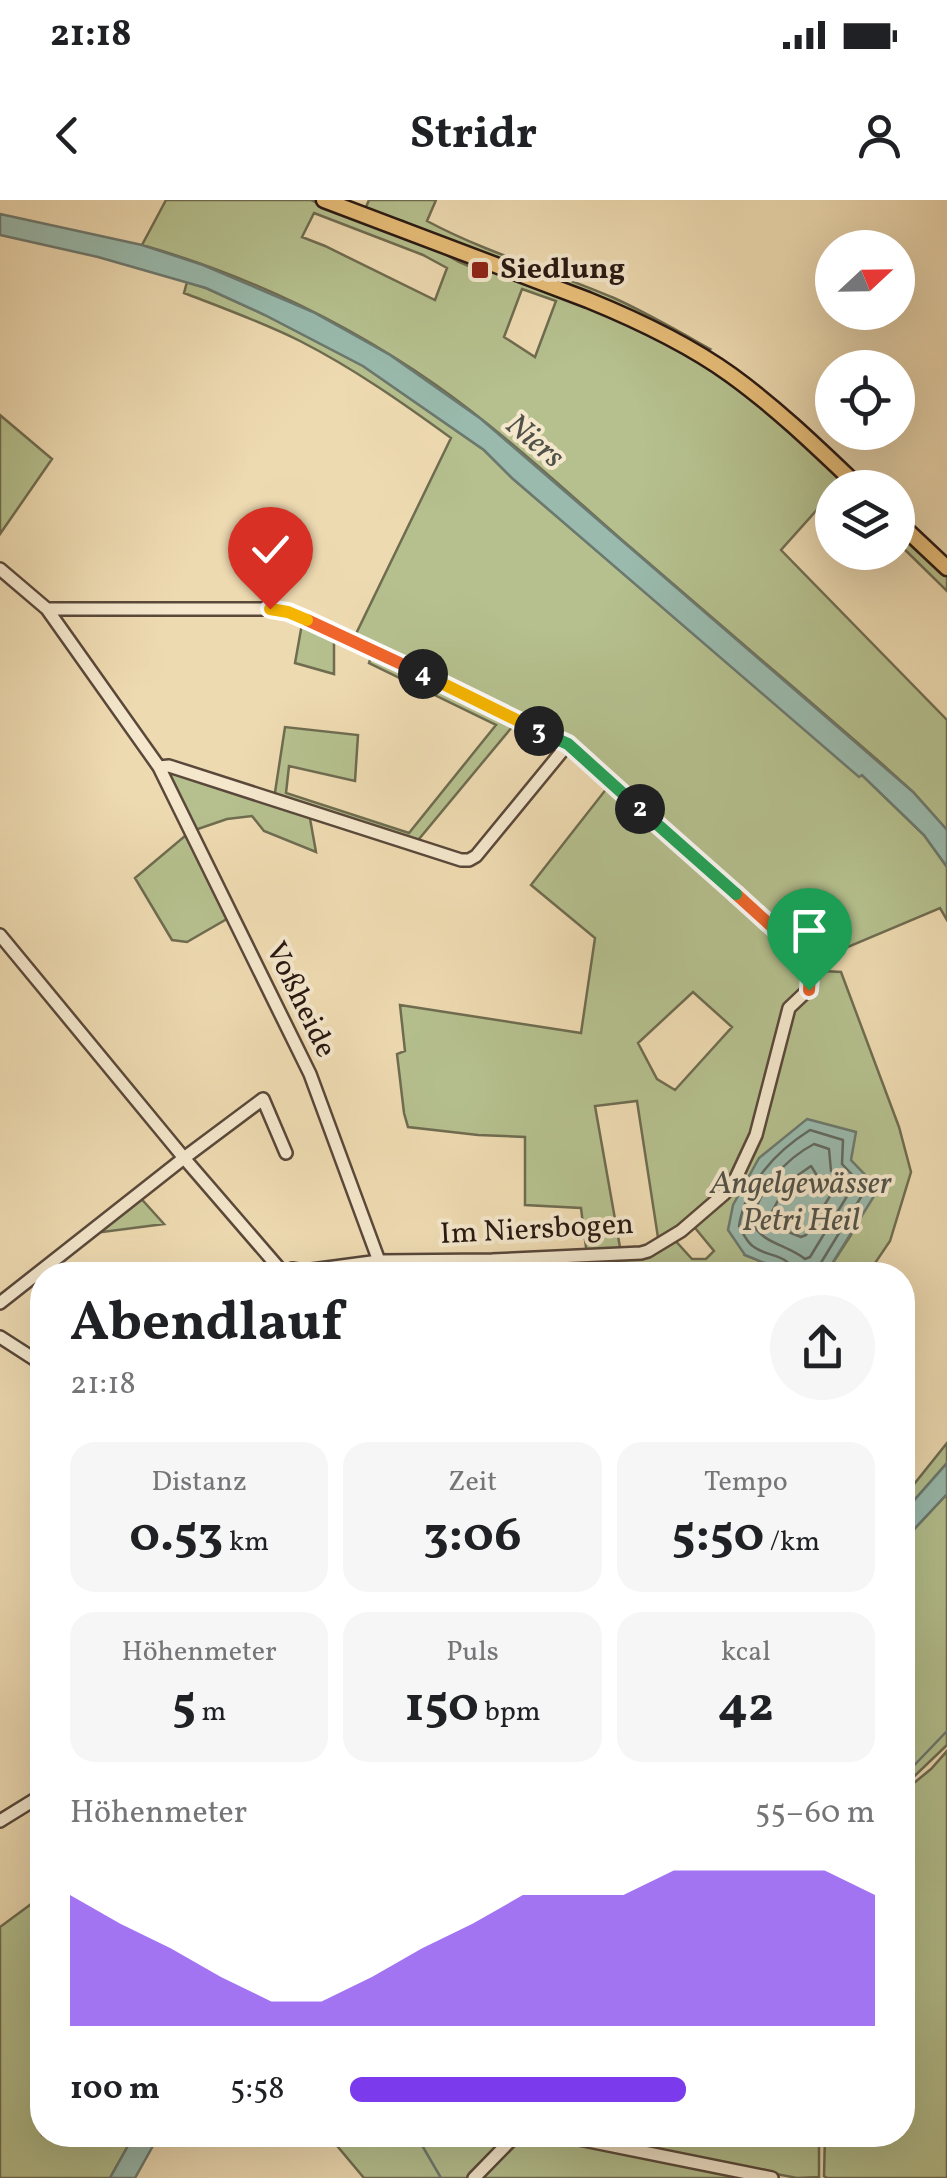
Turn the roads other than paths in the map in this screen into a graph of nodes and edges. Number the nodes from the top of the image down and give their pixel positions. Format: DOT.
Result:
graph roads {
  1 [pos="324,200"];
  2 [pos="840,470"];
  3 [pos="915,538"];
  4 [pos="0,568"];
  5 [pos="947,568"];
  6 [pos="48,609"];
  7 [pos="568,744"];
  8 [pos="159,767"];
  9 [pos="0,935"];
  10 [pos="286,1153"];
  11 [pos="184,1158"];
  12 [pos="52,1262"];
  13 [pos="274,1262"];
  14 [pos="379,1262"];
  15 [pos="30,1279"];
  16 [pos="0,1303"];
  17 [pos="0,1337"];
  18 [pos="30,1356"];
  19 [pos="30,1802"];
  20 [pos="0,1821"];
  21 [pos="504,2147"];
  22 [pos="618,2147"];
  23 [pos="474,2178"];
  24 [pos="772,2178"];
  1 -- 2 [label="main road"];
  3 -- 5 [label="main road"];
  4 -- 6 [label="street, Voßheide"];
  6 -- 7 [label="street, Im Niersbogen"];
  6 -- 8 [label="street, Voßheide"];
  7 -- 8 [label="street"];
  7 -- 14 [label="street, Im Niersbogen"];
  8 -- 14 [label="street, Voßheide"];
  9 -- 11 [label="street"];
  10 -- 11 [label="street"];
  11 -- 12 [label="street"];
  11 -- 13 [label="street"];
  15 -- 16 [label="street"];
  17 -- 18 [label="street"];
  19 -- 20 [label="street"];
  21 -- 23 [label="street"];
  22 -- 24 [label="street"];
}
